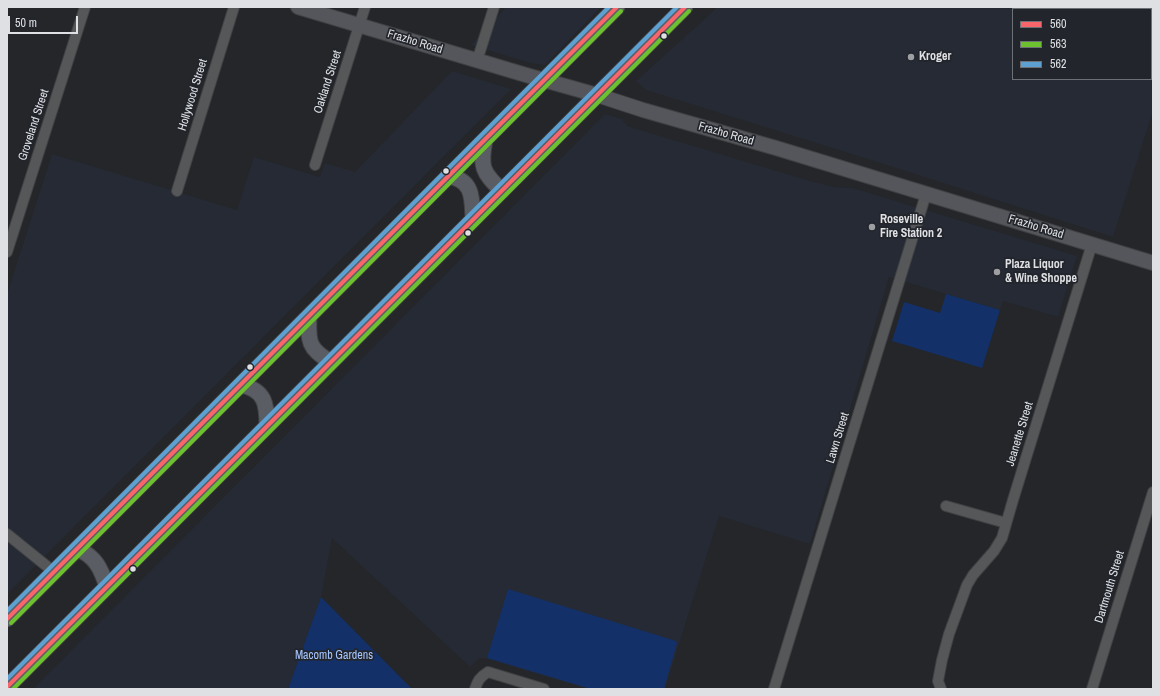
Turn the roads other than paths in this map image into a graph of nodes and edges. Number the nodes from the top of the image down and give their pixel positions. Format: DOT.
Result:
graph roads {
  1 [pos="85,7"];
  2 [pos="234,7"];
  3 [pos="298,7"];
  4 [pos="365,7"];
  5 [pos="494,7"];
  6 [pos="617,7"];
  7 [pos="685,7"];
  8 [pos="359,25"];
  9 [pos="477,61"];
  10 [pos="545,80"];
  11 [pos="597,95"];
  12 [pos="485,140"];
  13 [pos="315,165"];
  14 [pos="448,176"];
  15 [pos="177,191"];
  16 [pos="502,191"];
  17 [pos="926,194"];
  18 [pos="473,220"];
  19 [pos="1092,244"];
  20 [pos="7,252"];
  21 [pos="1153,263"];
  22 [pos="309,316"];
  23 [pos="331,362"];
  24 [pos="241,385"];
  25 [pos="267,426"];
  26 [pos="1153,492"];
  27 [pos="946,506"];
  28 [pos="1006,523"];
  29 [pos="7,534"];
  30 [pos="78,549"];
  31 [pos="54,572"];
  32 [pos="107,587"];
  33 [pos="7,619"];
  34 [pos="938,686"];
  35 [pos="7,687"];
  36 [pos="475,689"];
  37 [pos="544,689"];
  38 [pos="774,689"];
  39 [pos="1092,689"];
  1 -- 20 [label="street, Groveland Street"];
  2 -- 15 [label="street, Hollywood Street"];
  3 -- 8 [label="street, Frazho Road"];
  4 -- 8 [label="street, Oakland Street"];
  5 -- 9 [label="street"];
  6 -- 10 [label="main road"];
  7 -- 11 [label="main road"];
  8 -- 9 [label="street, Frazho Road"];
  8 -- 13 [label="street, Oakland Street"];
  9 -- 10 [label="street, Frazho Road"];
  10 -- 11 [label="street, Frazho Road"];
  10 -- 12 [label="main road"];
  11 -- 16 [label="main road"];
  11 -- 17 [label="street, Frazho Road"];
  12 -- 14 [label="main road"];
  12 -- 16 [label="main road"];
  14 -- 18 [label="main road"];
  14 -- 22 [label="main road"];
  16 -- 18 [label="main road"];
  17 -- 19 [label="street, Frazho Road"];
  17 -- 38 [label="street, Lawn Street"];
  18 -- 23 [label="main road"];
  19 -- 21 [label="street, Frazho Road"];
  19 -- 28 [label="street, Jeanette Street"];
  22 -- 23 [label="main road"];
  22 -- 24 [label="main road"];
  23 -- 25 [label="main road"];
  24 -- 25 [label="main road"];
  24 -- 30 [label="main road"];
  25 -- 32 [label="main road"];
  26 -- 39 [label="street, Dartmouth Street"];
  27 -- 28 [label="street"];
  28 -- 34 [label="street, Jeanette Street"];
  29 -- 31 [label="street"];
  30 -- 31 [label="main road"];
  30 -- 32 [label="main road"];
  31 -- 33 [label="main road"];
  32 -- 35 [label="main road"];
  36 -- 37 [label="street"];
}
